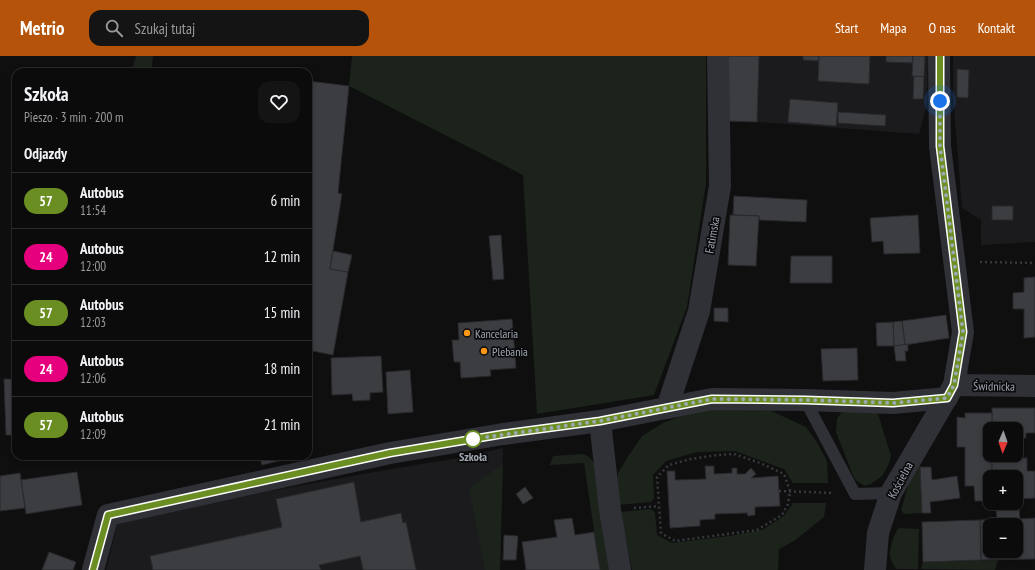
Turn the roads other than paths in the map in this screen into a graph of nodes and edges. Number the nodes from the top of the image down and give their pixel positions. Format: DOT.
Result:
graph roads {
  1 [pos="718,56"];
  2 [pos="940,56"];
  3 [pos="1035,386"];
  4 [pos="950,392"];
  5 [pos="805,400"];
  6 [pos="667,408"];
  7 [pos="600,421"];
  8 [pos="891,493"];
  9 [pos="93,570"];
  10 [pos="620,570"];
  11 [pos="875,570"];
  1 -- 6 [label="street, Fatimska"];
  2 -- 4 [label="street, Kościelna"];
  3 -- 4 [label="street, Świdnicka"];
  4 -- 5 [label="street"];
  4 -- 8 [label="street, Kościelna"];
  5 -- 6 [label="street"];
  5 -- 8 [label="lane"];
  6 -- 7 [label="street"];
  7 -- 9 [label="street"];
  7 -- 10 [label="street"];
  8 -- 11 [label="street, Kościelna"];
}
